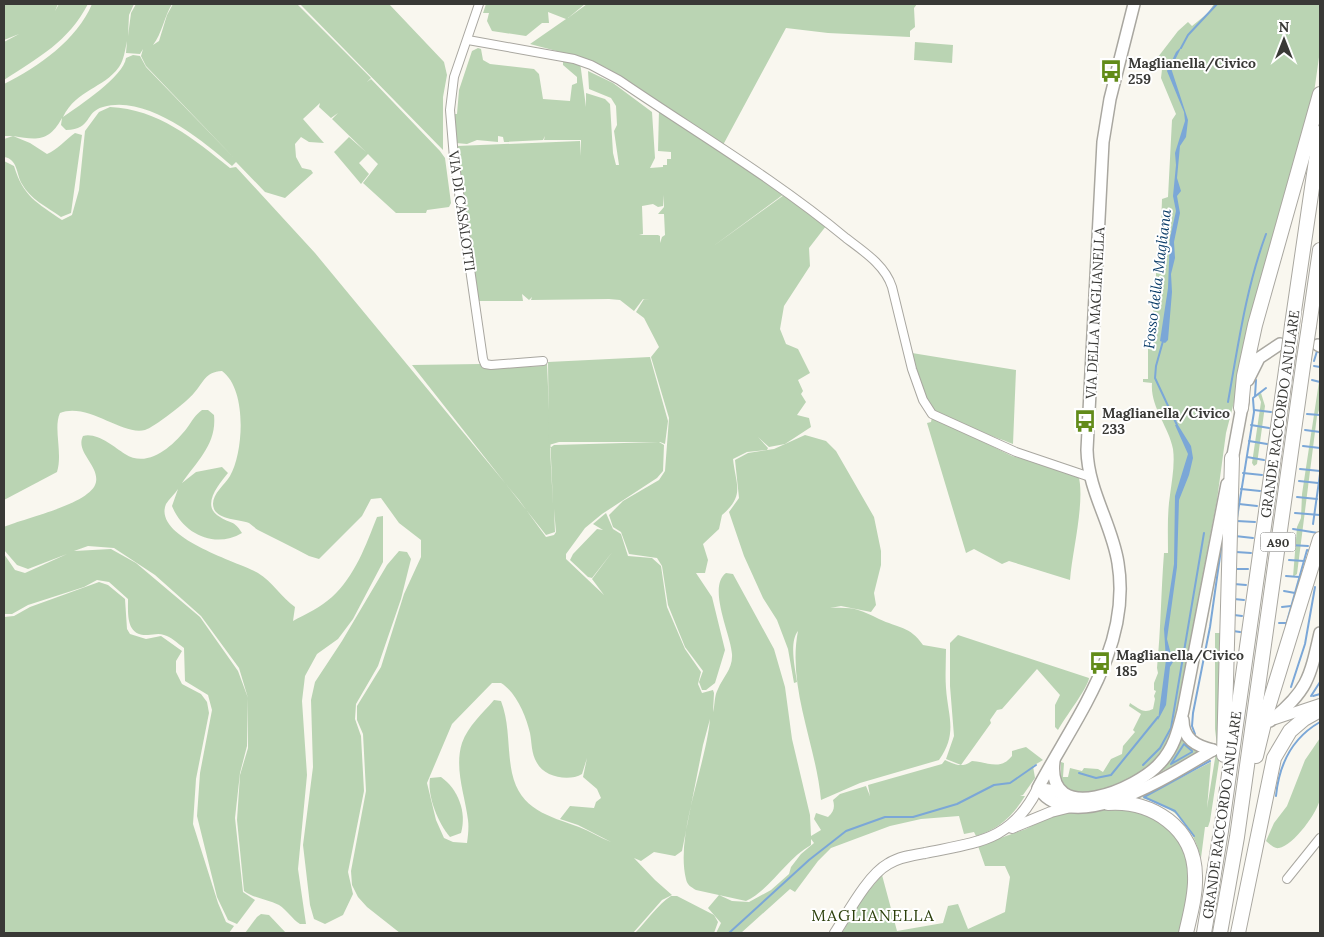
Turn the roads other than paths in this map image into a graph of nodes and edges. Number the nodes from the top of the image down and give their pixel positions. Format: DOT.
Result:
graph roads {
  1 [pos="479,4"];
  2 [pos="1134,4"];
  3 [pos="468,40"];
  4 [pos="1320,94"];
  5 [pos="1320,133"];
  6 [pos="1320,250"];
  7 [pos="1280,344"];
  8 [pos="543,362"];
  9 [pos="1242,408"];
  10 [pos="1232,458"];
  11 [pos="1090,478"];
  12 [pos="1320,539"];
  13 [pos="1320,633"];
  14 [pos="1320,704"];
  15 [pos="1320,710"];
  16 [pos="1183,711"];
  17 [pos="1270,721"];
  18 [pos="1054,758"];
  19 [pos="1038,788"];
  20 [pos="1226,795"];
  21 [pos="1070,803"];
  22 [pos="1108,803"];
  23 [pos="1239,820"];
  24 [pos="1004,830"];
  25 [pos="1320,838"];
  26 [pos="1287,880"];
  27 [pos="835,933"];
  28 [pos="1186,933"];
  29 [pos="1204,933"];
  30 [pos="1220,933"];
  31 [pos="1238,933"];
  1 -- 3 [label="street, VIA DI CASALOTTI"];
  2 -- 11 [label="main road, VIA DELLA MAGLIANELLA"];
  3 -- 8 [label="street, VIA DI CASALOTTI"];
  3 -- 11 [label="street"];
  4 -- 9 [label="highway"];
  5 -- 20 [label="highway, GRANDE RACCORDO ANULARE / A90, bridge"];
  6 -- 23 [label="highway, GRANDE RACCORDO ANULARE / A90, bridge"];
  7 -- 9 [label="main road"];
  9 -- 10 [label="main road"];
  10 -- 16 [label="main road"];
  10 -- 20 [label="highway"];
  11 -- 18 [label="main road, VIA DELLA MAGLIANELLA"];
  12 -- 23 [label="highway"];
  13 -- 17 [label="main road"];
  14 -- 17 [label="street"];
  15 -- 31 [label="highway"];
  16 -- 21 [label="main road"];
  16 -- 22 [label="main road"];
  18 -- 19 [label="main road, VIA DELLA MAGLIANELLA"];
  18 -- 21 [label="main road"];
  19 -- 21 [label="main road"];
  19 -- 24 [label="street, VIA DELLA MAGLIANELLA"];
  20 -- 29 [label="highway, GRANDE RACCORDO ANULARE / A90"];
  21 -- 22 [label="main road"];
  21 -- 24 [label="street"];
  22 -- 28 [label="highway"];
  23 -- 30 [label="highway, GRANDE RACCORDO ANULARE / A90"];
  24 -- 27 [label="street, VIA DELLA MAGLIANELLA"];
  25 -- 26 [label="street"];
}
